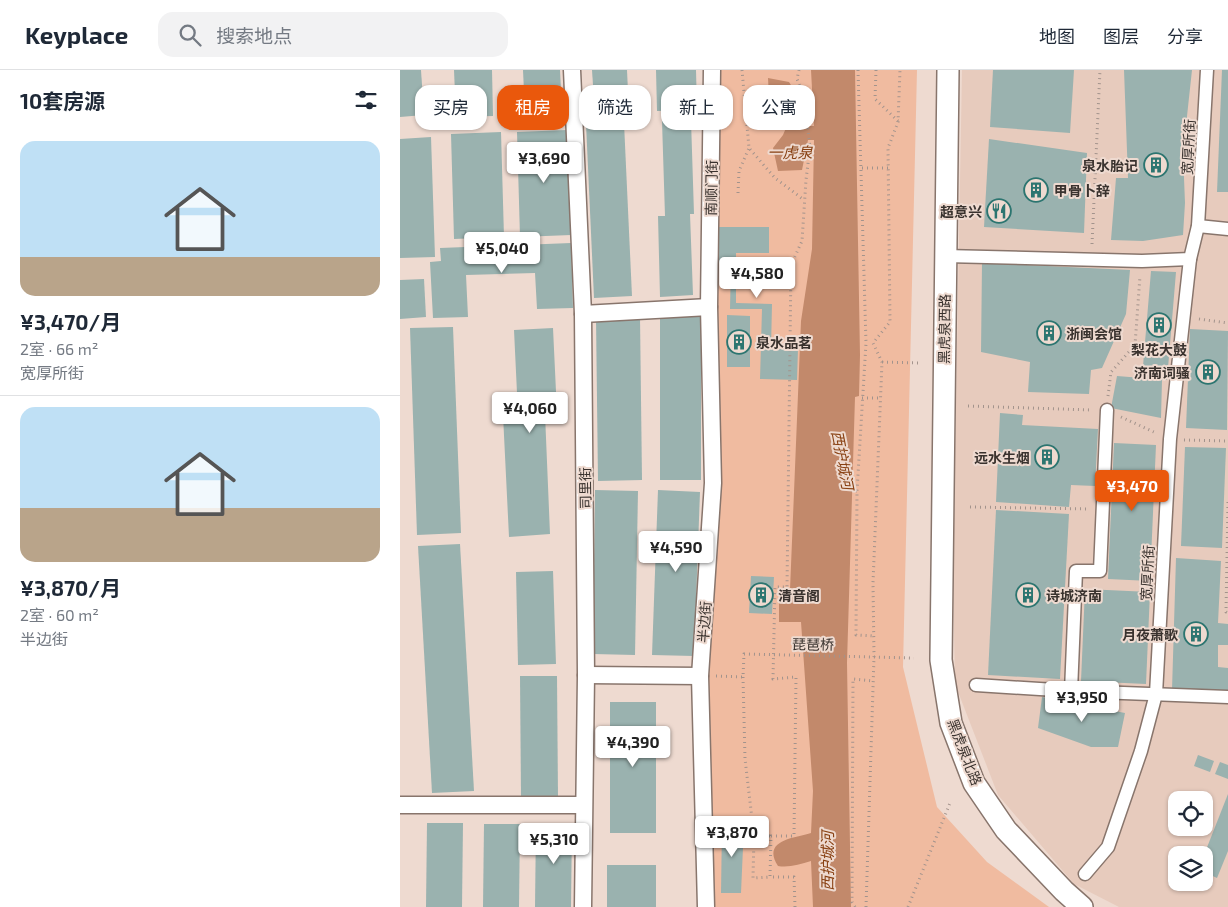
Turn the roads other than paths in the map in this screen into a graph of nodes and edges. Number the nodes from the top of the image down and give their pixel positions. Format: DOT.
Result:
graph roads {
  1 [pos="572,70"];
  2 [pos="712,70"];
  3 [pos="948,70"];
  4 [pos="1207,70"];
  5 [pos="1198,226"];
  6 [pos="1228,229"];
  7 [pos="945,256"];
  8 [pos="1190,259"];
  9 [pos="709,307"];
  10 [pos="583,314"];
  11 [pos="1107,410"];
  12 [pos="940,588"];
  13 [pos="586,675"];
  14 [pos="700,676"];
  15 [pos="976,685"];
  16 [pos="1072,691"];
  17 [pos="1156,694"];
  18 [pos="1228,697"];
  19 [pos="400,805"];
  20 [pos="583,805"];
  21 [pos="1085,874"];
  22 [pos="583,907"];
  23 [pos="706,907"];
  24 [pos="1082,907"];
  1 -- 10 [label="street, 司里街"];
  2 -- 9 [label="street, 南顺门街"];
  3 -- 7 [label="street, 黑虎泉西路"];
  4 -- 5 [label="street, 宽厚所街"];
  5 -- 6 [label="street"];
  5 -- 8 [label="street, 宽厚所街"];
  7 -- 8 [label="street"];
  7 -- 12 [label="street, 黑虎泉西路"];
  8 -- 17 [label="street, 宽厚所街"];
  9 -- 10 [label="street"];
  9 -- 14 [label="street, 半边街"];
  10 -- 13 [label="street, 司里街"];
  11 -- 16 [label="street"];
  12 -- 24 [label="street, 黑虎泉北路"];
  13 -- 14 [label="street"];
  13 -- 20 [label="street, 司里街"];
  14 -- 23 [label="street, 半边街"];
  15 -- 16 [label="street"];
  16 -- 17 [label="street"];
  17 -- 18 [label="street"];
  17 -- 21 [label="street, 宽厚所街"];
  19 -- 20 [label="street"];
  20 -- 22 [label="street, 司里街"];
}
